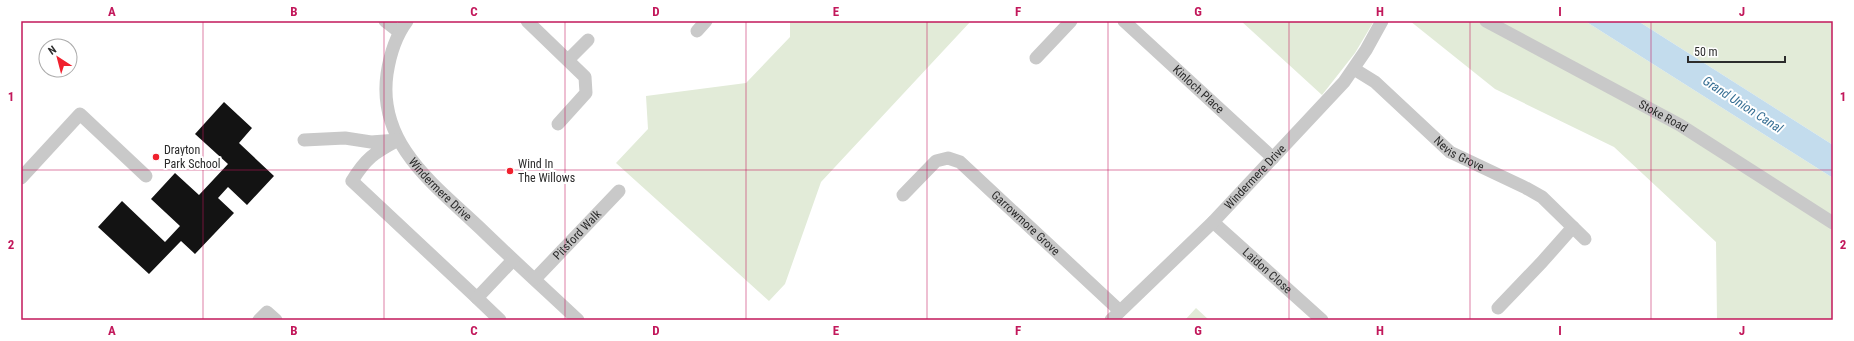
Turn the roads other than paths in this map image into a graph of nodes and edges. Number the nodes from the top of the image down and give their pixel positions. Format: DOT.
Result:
graph roads {
  1 [pos="385,21"];
  2 [pos="407,21"];
  3 [pos="527,21"];
  4 [pos="706,21"];
  5 [pos="1071,21"];
  6 [pos="1124,21"];
  7 [pos="1382,21"];
  8 [pos="1486,21"];
  9 [pos="697,31"];
  10 [pos="399,32"];
  11 [pos="588,40"];
  12 [pos="1036,58"];
  13 [pos="568,60"];
  14 [pos="1354,69"];
  15 [pos="558,124"];
  16 [pos="304,140"];
  17 [pos="398,140"];
  18 [pos="1273,158"];
  19 [pos="146,176"];
  20 [pos="21,178"];
  21 [pos="619,191"];
  22 [pos="903,195"];
  23 [pos="1213,222"];
  24 [pos="1833,223"];
  25 [pos="1572,227"];
  26 [pos="1585,239"];
  27 [pos="513,260"];
  28 [pos="535,280"];
  29 [pos="477,298"];
  30 [pos="1498,308"];
  31 [pos="1115,316"];
  32 [pos="500,320"];
  33 [pos="578,320"];
  34 [pos="1322,320"];
  1 -- 10 [label="street"];
  2 -- 10 [label="street, Windermere Drive"];
  3 -- 13 [label="street"];
  4 -- 9 [label="street"];
  5 -- 12 [label="street"];
  6 -- 18 [label="street, Kinloch Place"];
  7 -- 14 [label="street, Windermere Drive"];
  8 -- 24 [label="street, Stoke Road"];
  10 -- 17 [label="street, Windermere Drive"];
  11 -- 13 [label="street"];
  13 -- 15 [label="street"];
  14 -- 18 [label="street, Windermere Drive"];
  14 -- 25 [label="street, Nevis Grove"];
  16 -- 17 [label="street"];
  17 -- 27 [label="street, Windermere Drive"];
  17 -- 29 [label="street"];
  18 -- 23 [label="street, Windermere Drive"];
  19 -- 20 [label="street"];
  21 -- 28 [label="street, Pitsford Walk"];
  22 -- 31 [label="street, Garrowmore Grove"];
  23 -- 31 [label="street, Windermere Drive"];
  23 -- 34 [label="street, Laidon Close"];
  25 -- 26 [label="street, Nevis Grove"];
  25 -- 30 [label="street"];
  27 -- 28 [label="street, Windermere Drive"];
  27 -- 29 [label="street"];
  28 -- 33 [label="street, Windermere Drive"];
  29 -- 32 [label="street"];
}
